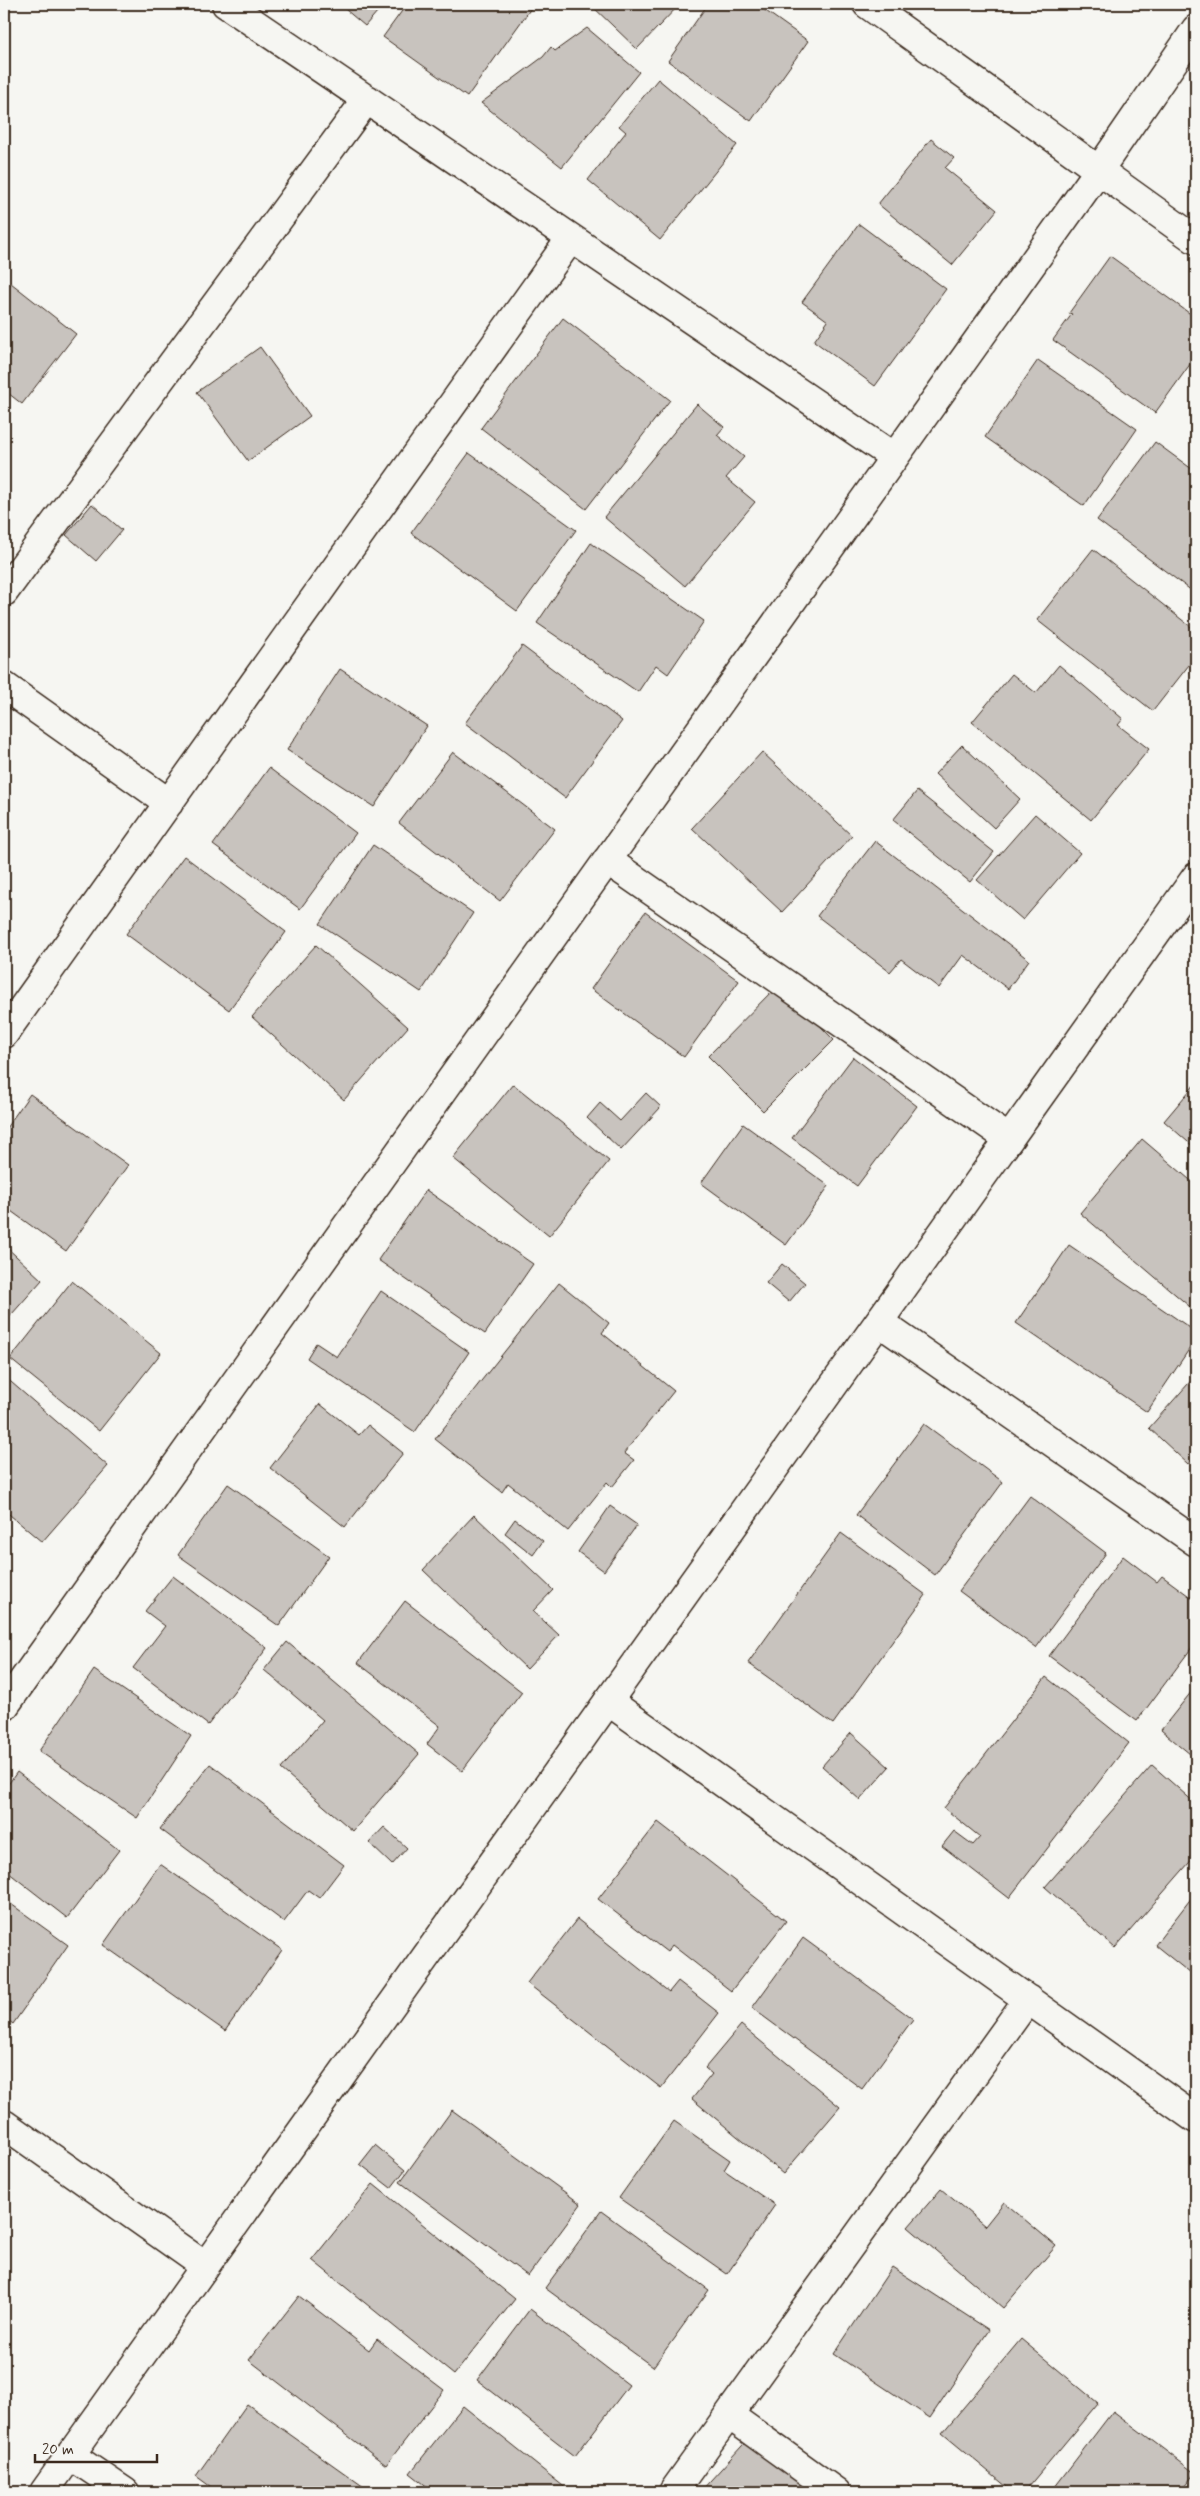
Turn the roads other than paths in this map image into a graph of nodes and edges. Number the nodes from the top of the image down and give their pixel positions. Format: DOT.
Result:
graph roads {
  1 [pos="226,4"];
  2 [pos="867,4"];
  3 [pos="1196,29"];
  4 [pos="367,99"];
  5 [pos="1099,170"];
  6 [pos="571,238"];
  7 [pos="1196,240"];
  8 [pos="894,457"];
  9 [pos="4,592"];
  10 [pos="4,686"];
  11 [pos="169,803"];
  12 [pos="607,860"];
  13 [pos="1196,876"];
  14 [pos="4,1034"];
  15 [pos="1009,1139"];
  16 [pos="879,1322"];
  17 [pos="1196,1542"];
  18 [pos="608,1701"];
  19 [pos="4,1707"];
  20 [pos="1028,1999"];
  21 [pos="1196,2119"];
  22 [pos="4,2124"];
  23 [pos="205,2266"];
  24 [pos="728,2415"];
  25 [pos="70,2456"];
  26 [pos="44,2492"];
  27 [pos="124,2492"];
  28 [pos="673,2492"];
  29 [pos="836,2492"];
  1 -- 4 [label="street"];
  2 -- 5 [label="street"];
  3 -- 5 [label="street"];
  4 -- 6 [label="street"];
  4 -- 9 [label="street"];
  5 -- 7 [label="street"];
  5 -- 8 [label="street"];
  6 -- 8 [label="street"];
  6 -- 11 [label="street"];
  8 -- 12 [label="street"];
  10 -- 11 [label="street"];
  11 -- 14 [label="street"];
  12 -- 15 [label="street"];
  12 -- 19 [label="street"];
  13 -- 15 [label="street"];
  15 -- 16 [label="street"];
  16 -- 17 [label="street"];
  16 -- 18 [label="street"];
  18 -- 20 [label="street"];
  18 -- 23 [label="street"];
  20 -- 21 [label="street"];
  20 -- 24 [label="street"];
  22 -- 23 [label="street"];
  23 -- 25 [label="street"];
  24 -- 28 [label="street"];
  24 -- 29 [label="street"];
  25 -- 26 [label="street"];
  25 -- 27 [label="street"];
}
